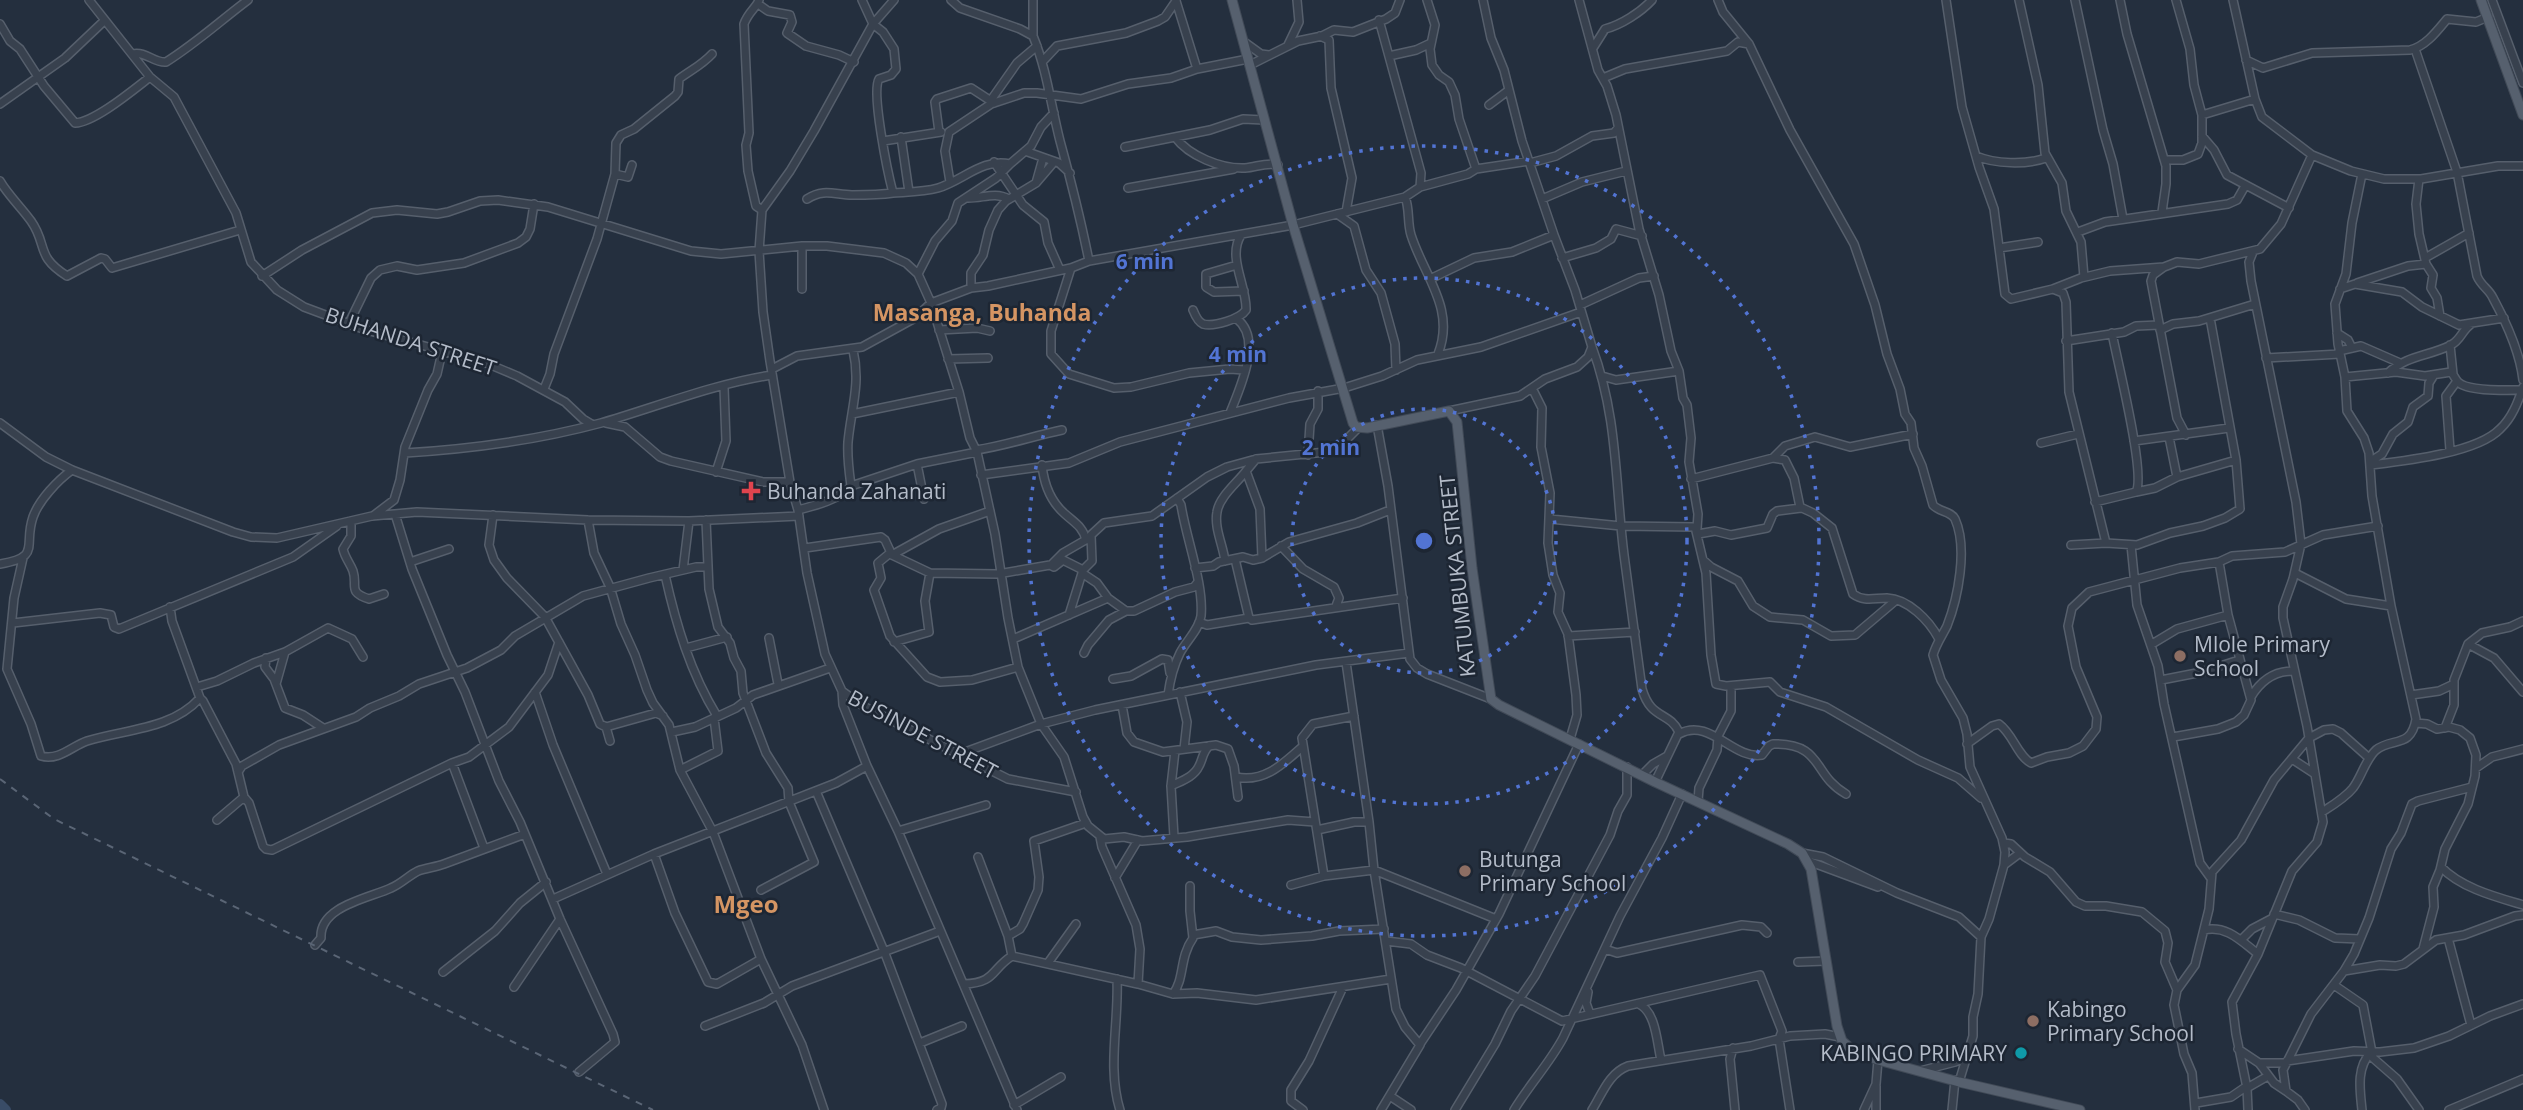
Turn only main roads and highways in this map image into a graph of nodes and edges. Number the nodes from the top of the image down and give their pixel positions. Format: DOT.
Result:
graph roads {
  1 [pos="1232,0"];
  2 [pos="2481,0"];
  3 [pos="2523,116"];
  4 [pos="2042,1106"];
  5 [pos="2062,1108"];
  6 [pos="2080,1110"];
  1 -- 4 [label="main road, KATUMBUKA STREET"];
  2 -- 3 [label="main road"];
  4 -- 5 [label="main road"];
  5 -- 6 [label="main road"];
}
